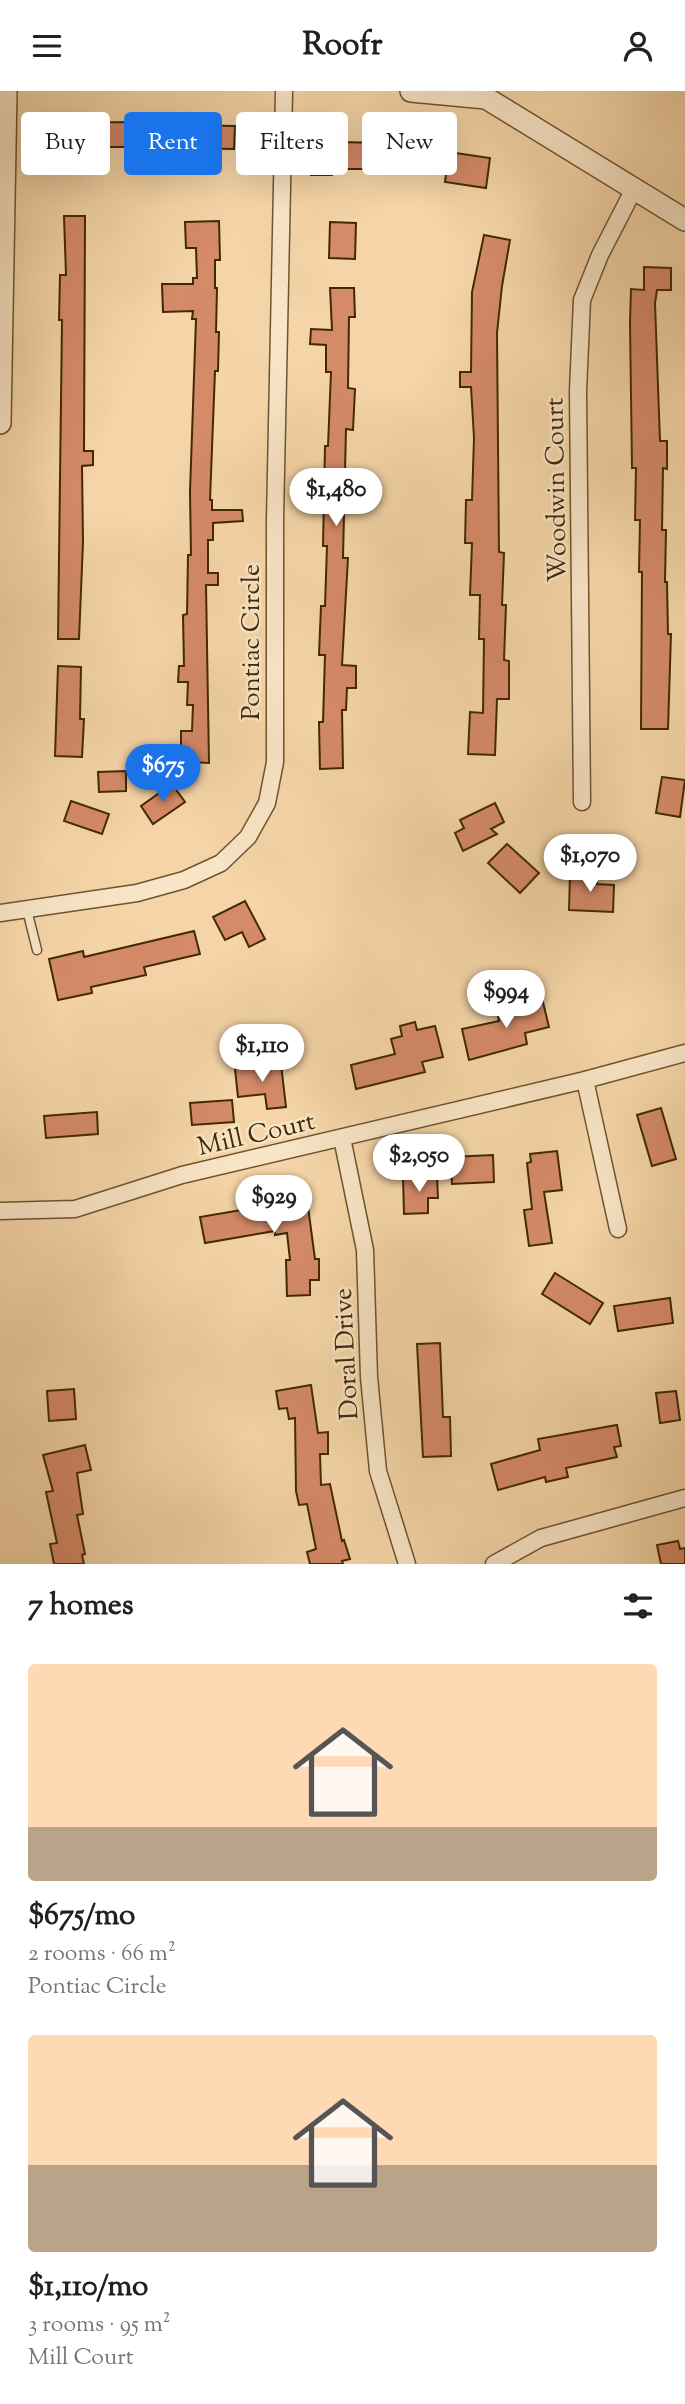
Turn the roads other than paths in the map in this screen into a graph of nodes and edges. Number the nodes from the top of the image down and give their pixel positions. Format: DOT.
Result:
graph roads {
  1 [pos="6,91"];
  2 [pos="284,91"];
  3 [pos="411,91"];
  4 [pos="420,91"];
  5 [pos="489,94"];
  6 [pos="2,141"];
  7 [pos="634,189"];
  8 [pos="685,220"];
  9 [pos="1,284"];
  10 [pos="0,423"];
  11 [pos="582,802"];
  12 [pos="27,910"];
  13 [pos="0,913"];
  14 [pos="37,950"];
  15 [pos="685,1052"];
  16 [pos="585,1080"];
  17 [pos="342,1138"];
  18 [pos="0,1211"];
  19 [pos="618,1229"];
  20 [pos="685,1498"];
  21 [pos="407,1564"];
  22 [pos="494,1564"];
  1 -- 6 [label="street"];
  2 -- 12 [label="street, Pontiac Circle"];
  3 -- 4 [label="street"];
  4 -- 5 [label="street"];
  5 -- 7 [label="street"];
  6 -- 9 [label="street"];
  7 -- 8 [label="street"];
  7 -- 11 [label="street, Woodwin Court"];
  9 -- 10 [label="street"];
  12 -- 13 [label="street, Pontiac Circle"];
  12 -- 14 [label="lane"];
  15 -- 16 [label="street, Mill Court"];
  16 -- 17 [label="street, Mill Court"];
  16 -- 19 [label="street"];
  17 -- 18 [label="street, Mill Court"];
  17 -- 21 [label="street, Doral Drive"];
  20 -- 22 [label="street"];
}
